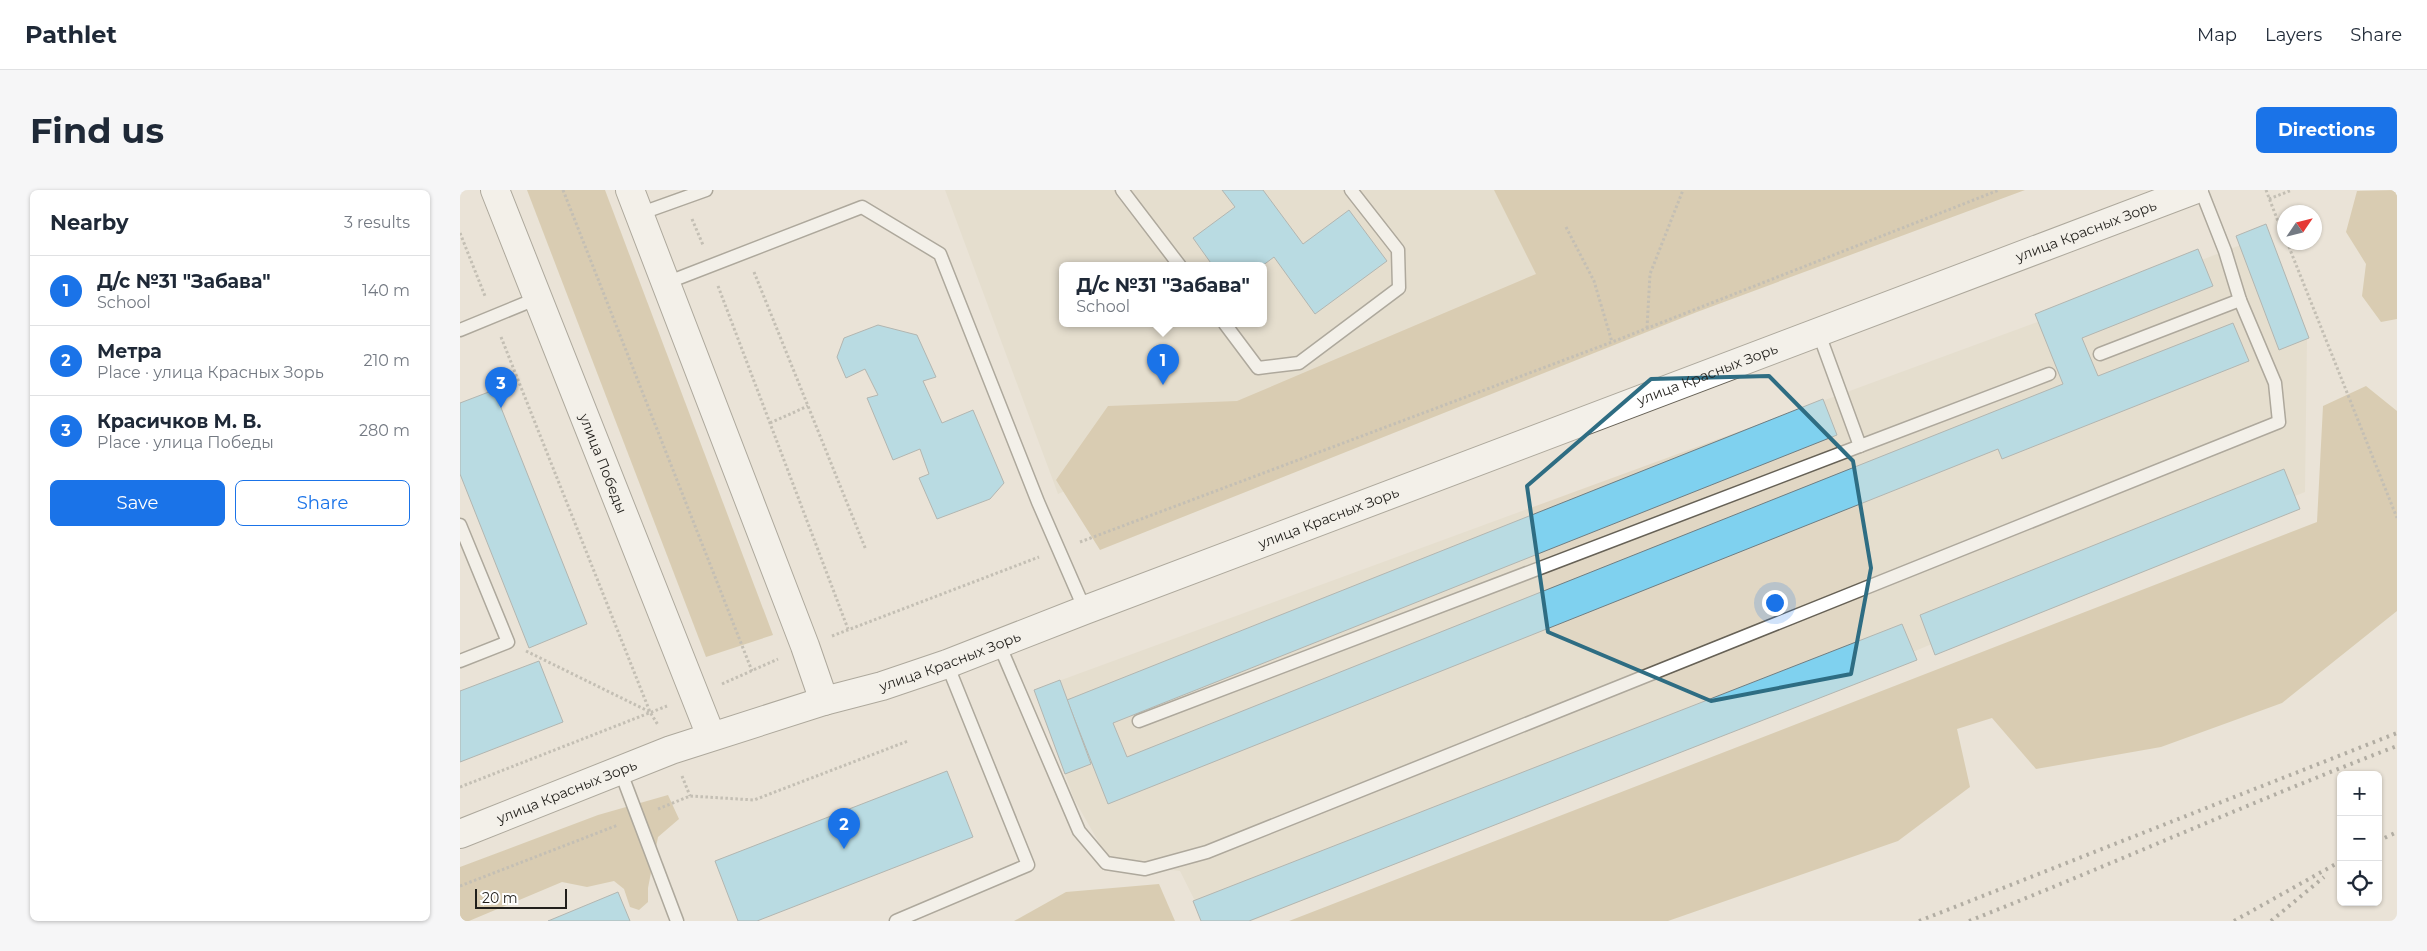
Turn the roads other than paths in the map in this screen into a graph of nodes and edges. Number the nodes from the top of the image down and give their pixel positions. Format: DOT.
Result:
graph roads {
  1 [pos="495,190"];
  2 [pos="706,190"];
  3 [pos="1122,190"];
  4 [pos="1351,190"];
  5 [pos="2194,190"];
  6 [pos="2201,190"];
  7 [pos="634,202"];
  8 [pos="1177,262"];
  9 [pos="666,283"];
  10 [pos="538,298"];
  11 [pos="2240,300"];
  12 [pos="1226,327"];
  13 [pos="460,330"];
  14 [pos="1818,334"];
  15 [pos="2100,354"];
  16 [pos="2049,374"];
  17 [pos="1860,446"];
  18 [pos="460,526"];
  19 [pos="1085,610"];
  20 [pos="999,644"];
  21 [pos="460,661"];
  22 [pos="947,664"];
  23 [pos="824,700"];
  24 [pos="1139,721"];
  25 [pos="712,736"];
  26 [pos="620,770"];
  27 [pos="460,834"];
  28 [pos="677,921"];
  29 [pos="896,921"];
  1 -- 10 [label="street, улица Победы"];
  2 -- 7 [label="lane"];
  3 -- 8 [label="lane"];
  4 -- 12 [label="lane"];
  5 -- 14 [label="street, улица Красных Зорь"];
  6 -- 11 [label="lane"];
  7 -- 9 [label="street"];
  9 -- 19 [label="lane"];
  9 -- 23 [label="street"];
  10 -- 13 [label="lane"];
  10 -- 25 [label="street, улица Победы"];
  11 -- 15 [label="lane"];
  11 -- 20 [label="lane"];
  14 -- 17 [label="lane"];
  14 -- 19 [label="street, улица Красных Зорь"];
  16 -- 17 [label="lane"];
  17 -- 24 [label="lane"];
  18 -- 21 [label="lane"];
  19 -- 20 [label="street, улица Красных Зорь"];
  20 -- 22 [label="street, улица Красных Зорь"];
  22 -- 23 [label="street, улица Красных Зорь"];
  22 -- 29 [label="lane"];
  23 -- 25 [label="street, улица Красных Зорь"];
  25 -- 26 [label="street, улица Красных Зорь"];
  26 -- 27 [label="street, улица Красных Зорь"];
  26 -- 28 [label="lane"];
}
